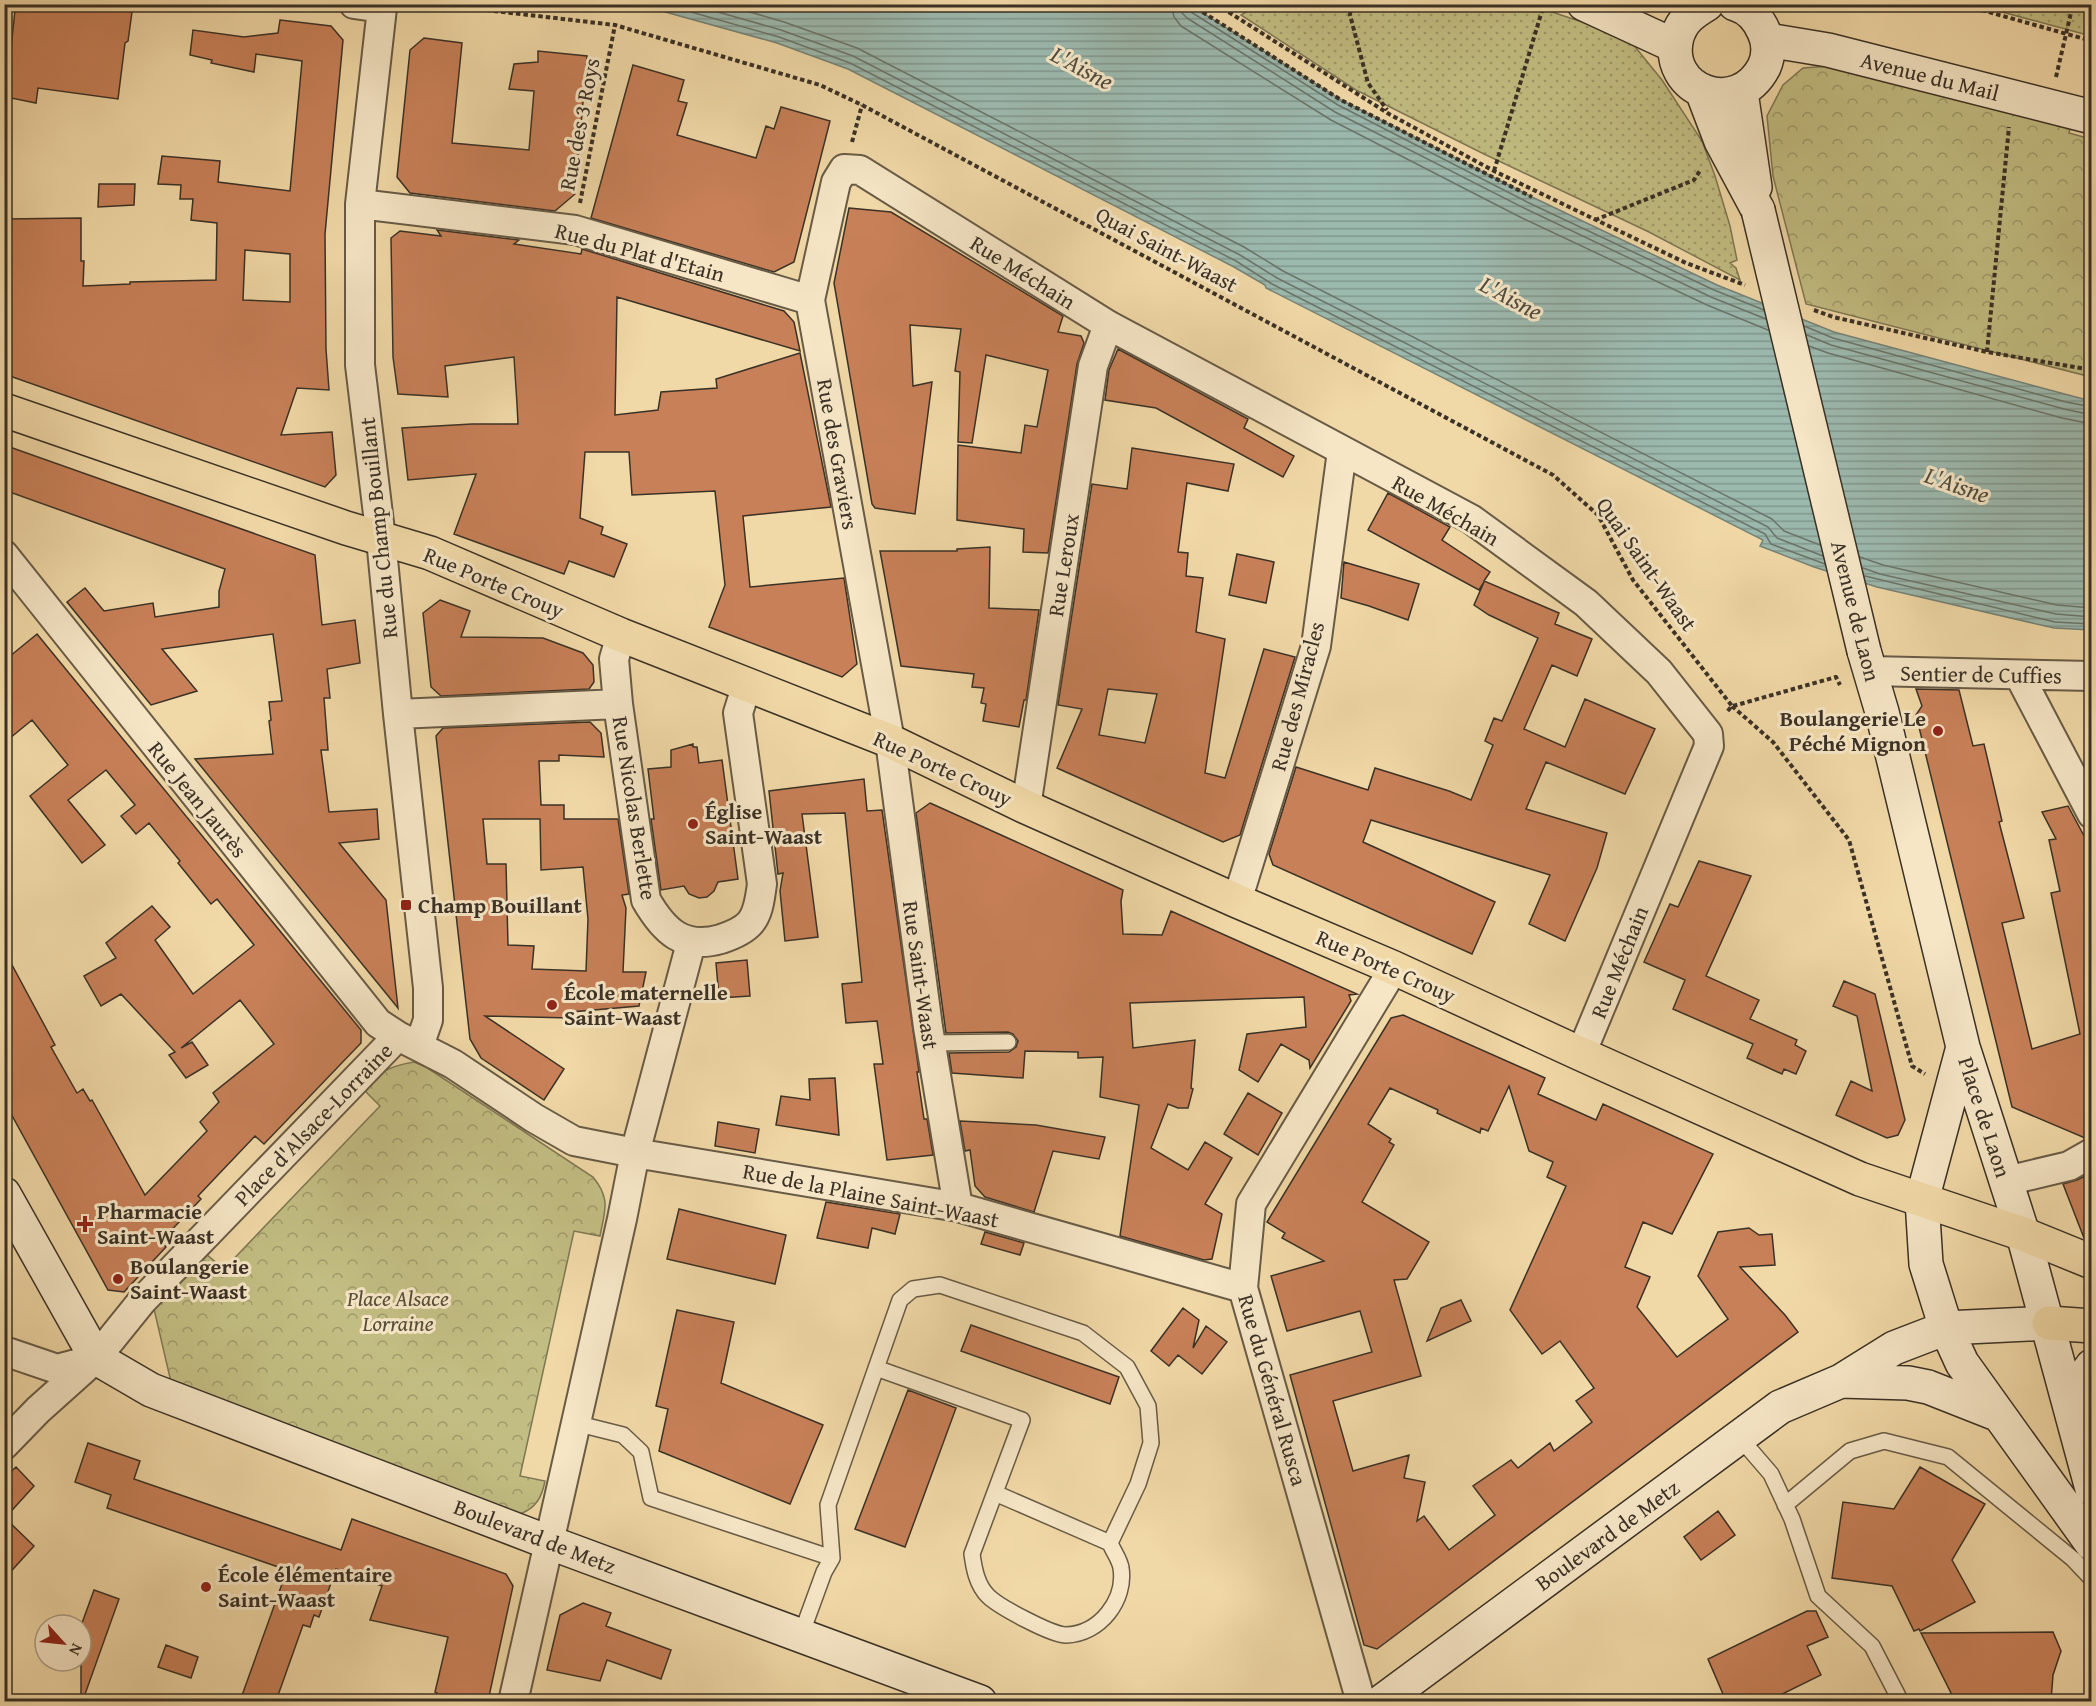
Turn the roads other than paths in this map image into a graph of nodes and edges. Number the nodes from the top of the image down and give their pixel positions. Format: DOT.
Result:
graph roads {
  1 [pos="354,4"];
  2 [pos="1584,4"];
  3 [pos="1707,4"];
  4 [pos="1739,5"];
  5 [pos="1768,40"];
  6 [pos="1675,46"];
  7 [pos="1702,91"];
  8 [pos="1741,92"];
  9 [pos="2091,117"];
  10 [pos="844,169"];
  11 [pos="360,204"];
  12 [pos="1758,210"];
  13 [pos="810,300"];
  14 [pos="1108,325"];
  15 [pos="4,410"];
  16 [pos="1342,451"];
  17 [pos="381,539"];
  18 [pos="4,555"];
  19 [pos="621,636"];
  20 [pos="1867,661"];
  21 [pos="2019,675"];
  22 [pos="2091,676"];
  23 [pos="747,684"];
  24 [pos="618,704"];
  25 [pos="398,714"];
  26 [pos="890,741"];
  27 [pos="1026,807"];
  28 [pos="2091,814"];
  29 [pos="1237,901"];
  30 [pos="692,943"];
  31 [pos="1394,968"];
  32 [pos="408,1041"];
  33 [pos="1008,1042"];
  34 [pos="930,1043"];
  35 [pos="1963,1047"];
  36 [pos="1581,1054"];
  37 [pos="635,1153"];
  38 [pos="2091,1153"];
  39 [pos="2006,1181"];
  40 [pos="4,1194"];
  41 [pos="1922,1200"];
  42 [pos="958,1207"];
  43 [pos="2023,1234"];
  44 [pos="2091,1262"];
  45 [pos="1243,1288"];
  46 [pos="2049,1323"];
  47 [pos="2091,1326"];
  48 [pos="1946,1328"];
  49 [pos="4,1352"];
  50 [pos="96,1358"];
  51 [pos="2091,1366"];
  52 [pos="876,1368"];
  53 [pos="1841,1381"];
  54 [pos="2068,1398"];
  55 [pos="1999,1415"];
  56 [pos="575,1423"];
  57 [pos="1740,1438"];
  58 [pos="4,1445"];
  59 [pos="2091,1489"];
  60 [pos="995,1493"];
  61 [pos="1785,1505"];
  62 [pos="548,1542"];
  63 [pos="1110,1543"];
  64 [pos="2091,1544"];
  65 [pos="832,1558"];
  66 [pos="2091,1579"];
  67 [pos="801,1635"];
  68 [pos="513,1701"];
  69 [pos="980,1701"];
  70 [pos="1361,1701"];
  71 [pos="1382,1701"];
  72 [pos="1901,1701"];
  1 -- 11 [label="street, Rue du Champ Bouillant"];
  2 -- 6 [label="main road"];
  3 -- 6 [label="main road"];
  4 -- 5 [label="main road"];
  5 -- 8 [label="main road"];
  5 -- 9 [label="main road, Avenue du Mail"];
  6 -- 7 [label="main road"];
  7 -- 8 [label="main road"];
  7 -- 12 [label="main road, Avenue de Laon"];
  8 -- 12 [label="main road, Avenue de Laon"];
  10 -- 13 [label="street, Rue des Graviers"];
  10 -- 14 [label="street, Rue Méchain"];
  11 -- 13 [label="street, Rue du Plat d'Etain"];
  11 -- 17 [label="street, Rue du Champ Bouillant"];
  12 -- 20 [label="main road, Avenue de Laon, bridge"];
  13 -- 26 [label="street, Rue des Graviers"];
  14 -- 16 [label="street, Rue Méchain"];
  14 -- 27 [label="street, Rue Leroux"];
  15 -- 17 [label="main road, Rue Porte Crouy"];
  16 -- 29 [label="street, Rue des Miracles"];
  16 -- 36 [label="street, Rue Méchain"];
  17 -- 19 [label="main road, Rue Porte Crouy"];
  17 -- 25 [label="street, Rue du Champ Bouillant"];
  18 -- 32 [label="street, Rue Jean Jaurès"];
  19 -- 23 [label="main road, Rue Porte Crouy"];
  19 -- 24 [label="street, Rue Nicolas Berlette"];
  20 -- 21 [label="street, Sentier de Cuffies"];
  20 -- 35 [label="main road, Avenue de Laon"];
  21 -- 22 [label="street, Sentier de Cuffies"];
  21 -- 28 [label="street"];
  23 -- 26 [label="main road, Rue Porte Crouy"];
  23 -- 30 [label="street"];
  24 -- 25 [label="street"];
  24 -- 30 [label="street, Rue Nicolas Berlette"];
  25 -- 32 [label="street, Rue du Champ Bouillant"];
  26 -- 27 [label="main road, Rue Porte Crouy"];
  26 -- 34 [label="street, Rue Saint-Waast"];
  27 -- 29 [label="main road, Rue Porte Crouy"];
  29 -- 31 [label="main road, Rue Porte Crouy"];
  30 -- 37 [label="street"];
  31 -- 36 [label="main road, Rue Porte Crouy"];
  31 -- 45 [label="street, Rue du Général Rusca"];
  32 -- 37 [label="street, Place d'Alsace-Lorraine"];
  32 -- 50 [label="street, Place d'Alsace-Lorraine"];
  33 -- 34 [label="lane"];
  34 -- 42 [label="street, Rue Saint-Waast"];
  35 -- 39 [label="main road, Place de Laon"];
  35 -- 41 [label="main road, Place de Laon"];
  36 -- 41 [label="main road, Rue Porte Crouy"];
  37 -- 42 [label="street, Rue de la Plaine Saint-Waast"];
  37 -- 56 [label="street"];
  38 -- 39 [label="street"];
  39 -- 43 [label="main road, Place de Laon"];
  40 -- 50 [label="main road"];
  41 -- 43 [label="main road"];
  41 -- 48 [label="main road, Place de Laon"];
  42 -- 45 [label="street, Rue de la Plaine Saint-Waast"];
  43 -- 44 [label="main road"];
  43 -- 46 [label="main road, Place de Laon"];
  45 -- 70 [label="street, Rue du Général Rusca"];
  46 -- 47 [label="main road"];
  46 -- 48 [label="main road"];
  46 -- 54 [label="main road, Place de Laon"];
  48 -- 53 [label="main road"];
  48 -- 55 [label="main road, Place de Laon"];
  49 -- 50 [label="street"];
  50 -- 58 [label="street, Place d'Alsace-Lorraine"];
  50 -- 62 [label="main road, Boulevard de Metz"];
  51 -- 54 [label="main road"];
  52 -- 60 [label="lane"];
  52 -- 63 [label="lane"];
  52 -- 65 [label="lane"];
  53 -- 55 [label="main road"];
  53 -- 57 [label="main road, Boulevard de Metz"];
  54 -- 59 [label="main road, Place de Laon"];
  55 -- 64 [label="main road, Place de Laon"];
  56 -- 62 [label="street"];
  56 -- 65 [label="lane"];
  57 -- 61 [label="lane"];
  57 -- 71 [label="main road, Boulevard de Metz"];
  60 -- 63 [label="lane"];
  60 -- 63 [label="lane"];
  61 -- 66 [label="lane"];
  61 -- 72 [label="lane"];
  62 -- 67 [label="main road, Boulevard de Metz"];
  62 -- 68 [label="street"];
  65 -- 67 [label="lane"];
  67 -- 69 [label="main road, Boulevard de Metz"];
}
